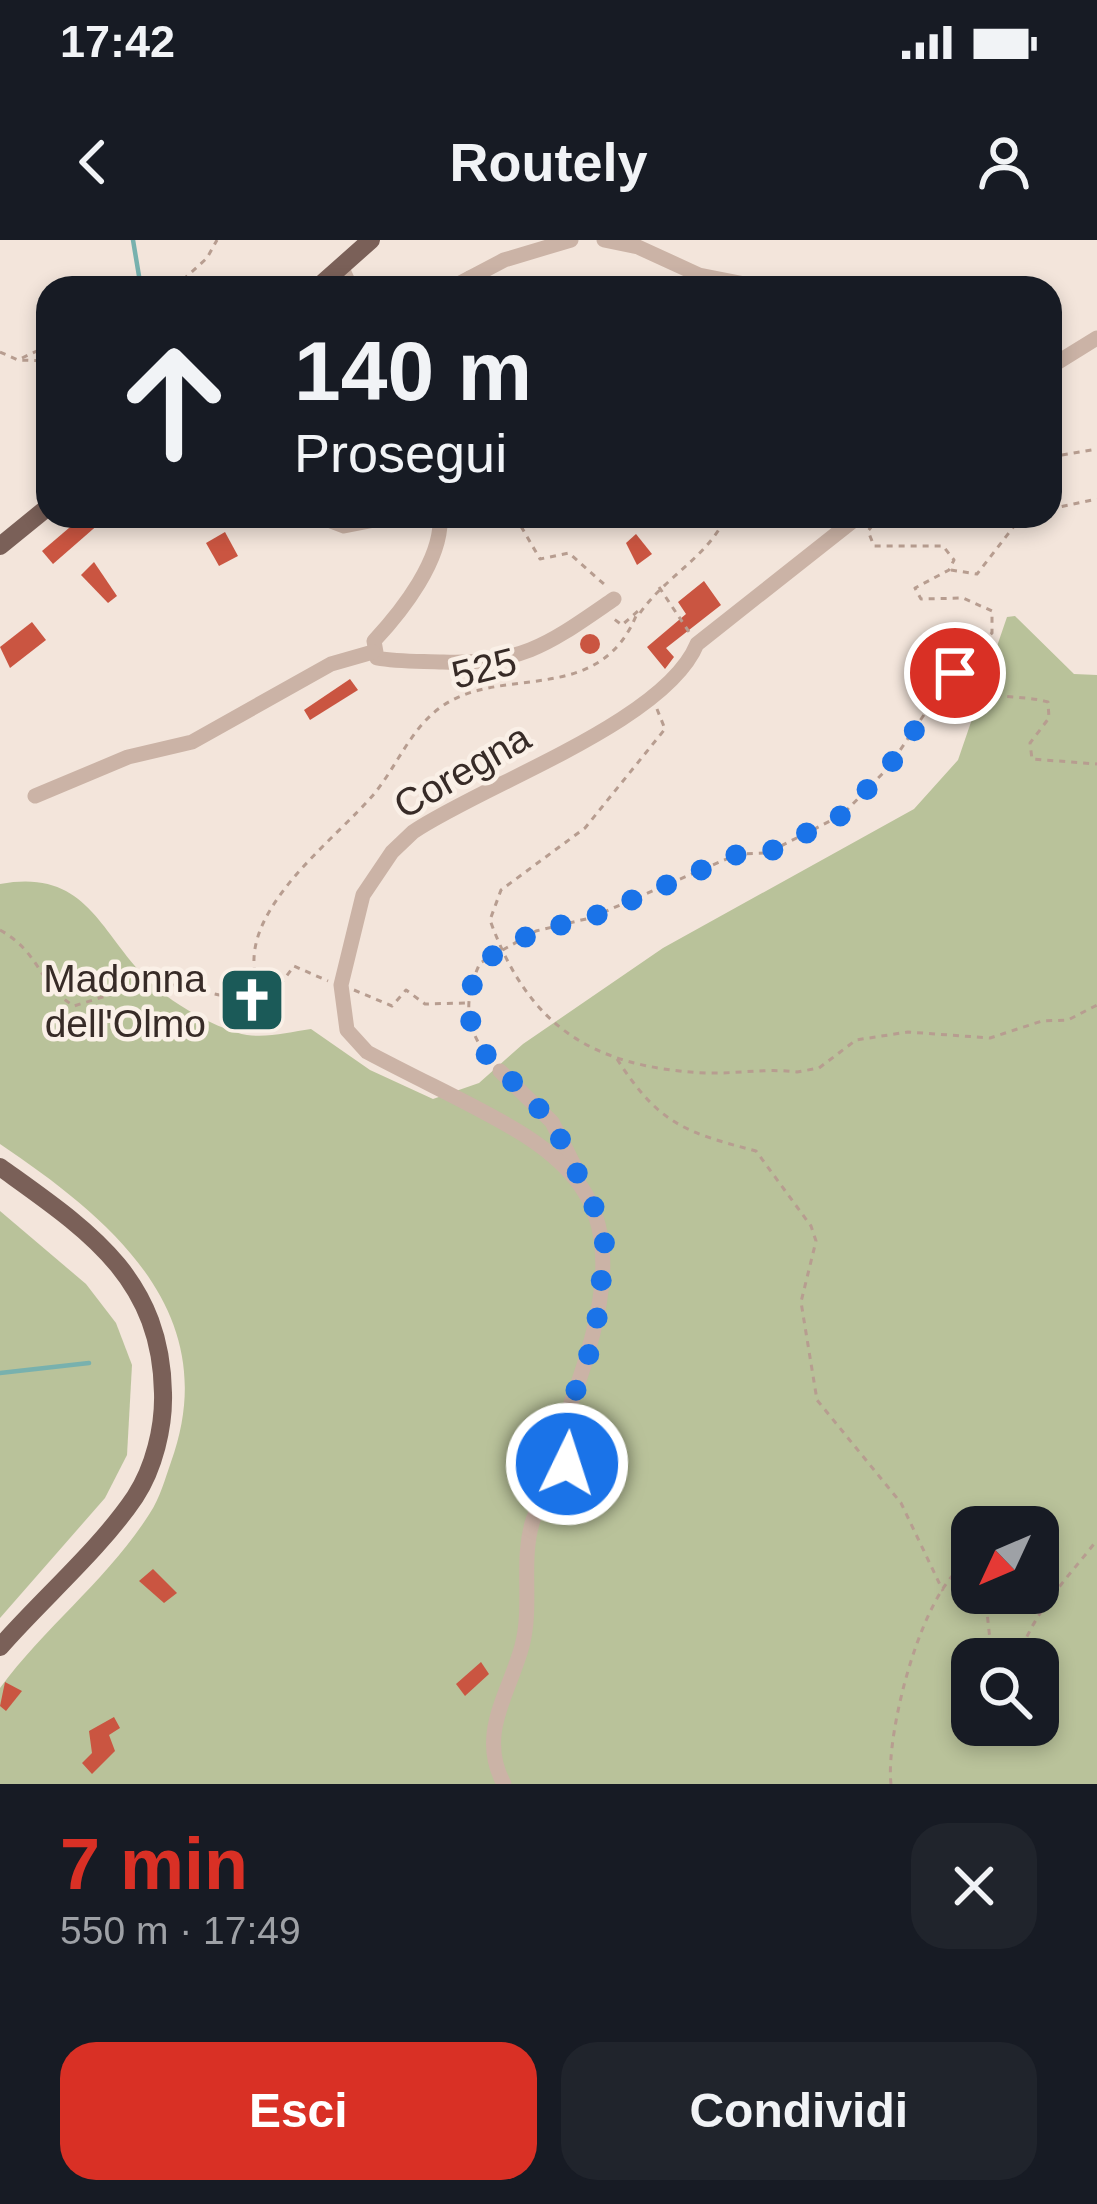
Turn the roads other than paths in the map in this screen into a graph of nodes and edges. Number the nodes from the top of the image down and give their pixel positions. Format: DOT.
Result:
graph roads {
  1 [pos="370,240"];
  2 [pos="571,240"];
  3 [pos="604,240"];
  4 [pos="342,268"];
  5 [pos="332,276"];
  6 [pos="346,276"];
  7 [pos="485,276"];
  8 [pos="704,276"];
  9 [pos="1097,338"];
  10 [pos="1062,360"];
  11 [pos="36,518"];
  12 [pos="436,528"];
  13 [pos="844,528"];
  14 [pos="0,546"];
  15 [pos="614,599"];
  16 [pos="373,652"];
  17 [pos="34,796"];
  18 [pos="500,1071"];
  19 [pos="0,1167"];
  20 [pos="584,1186"];
  21 [pos="0,1647"];
  22 [pos="504,1784"];
  1 -- 4 [label="main road"];
  2 -- 7 [label="street"];
  3 -- 8 [label="street"];
  4 -- 5 [label="main road"];
  4 -- 6 [label="street"];
  9 -- 10 [label="street"];
  11 -- 14 [label="main road"];
  12 -- 16 [label="street"];
  13 -- 20 [label="street, Coregna"];
  15 -- 16 [label="street"];
  16 -- 17 [label="street"];
  18 -- 20 [label="street"];
  19 -- 21 [label="main road"];
  20 -- 22 [label="street, Coregna"];
}
